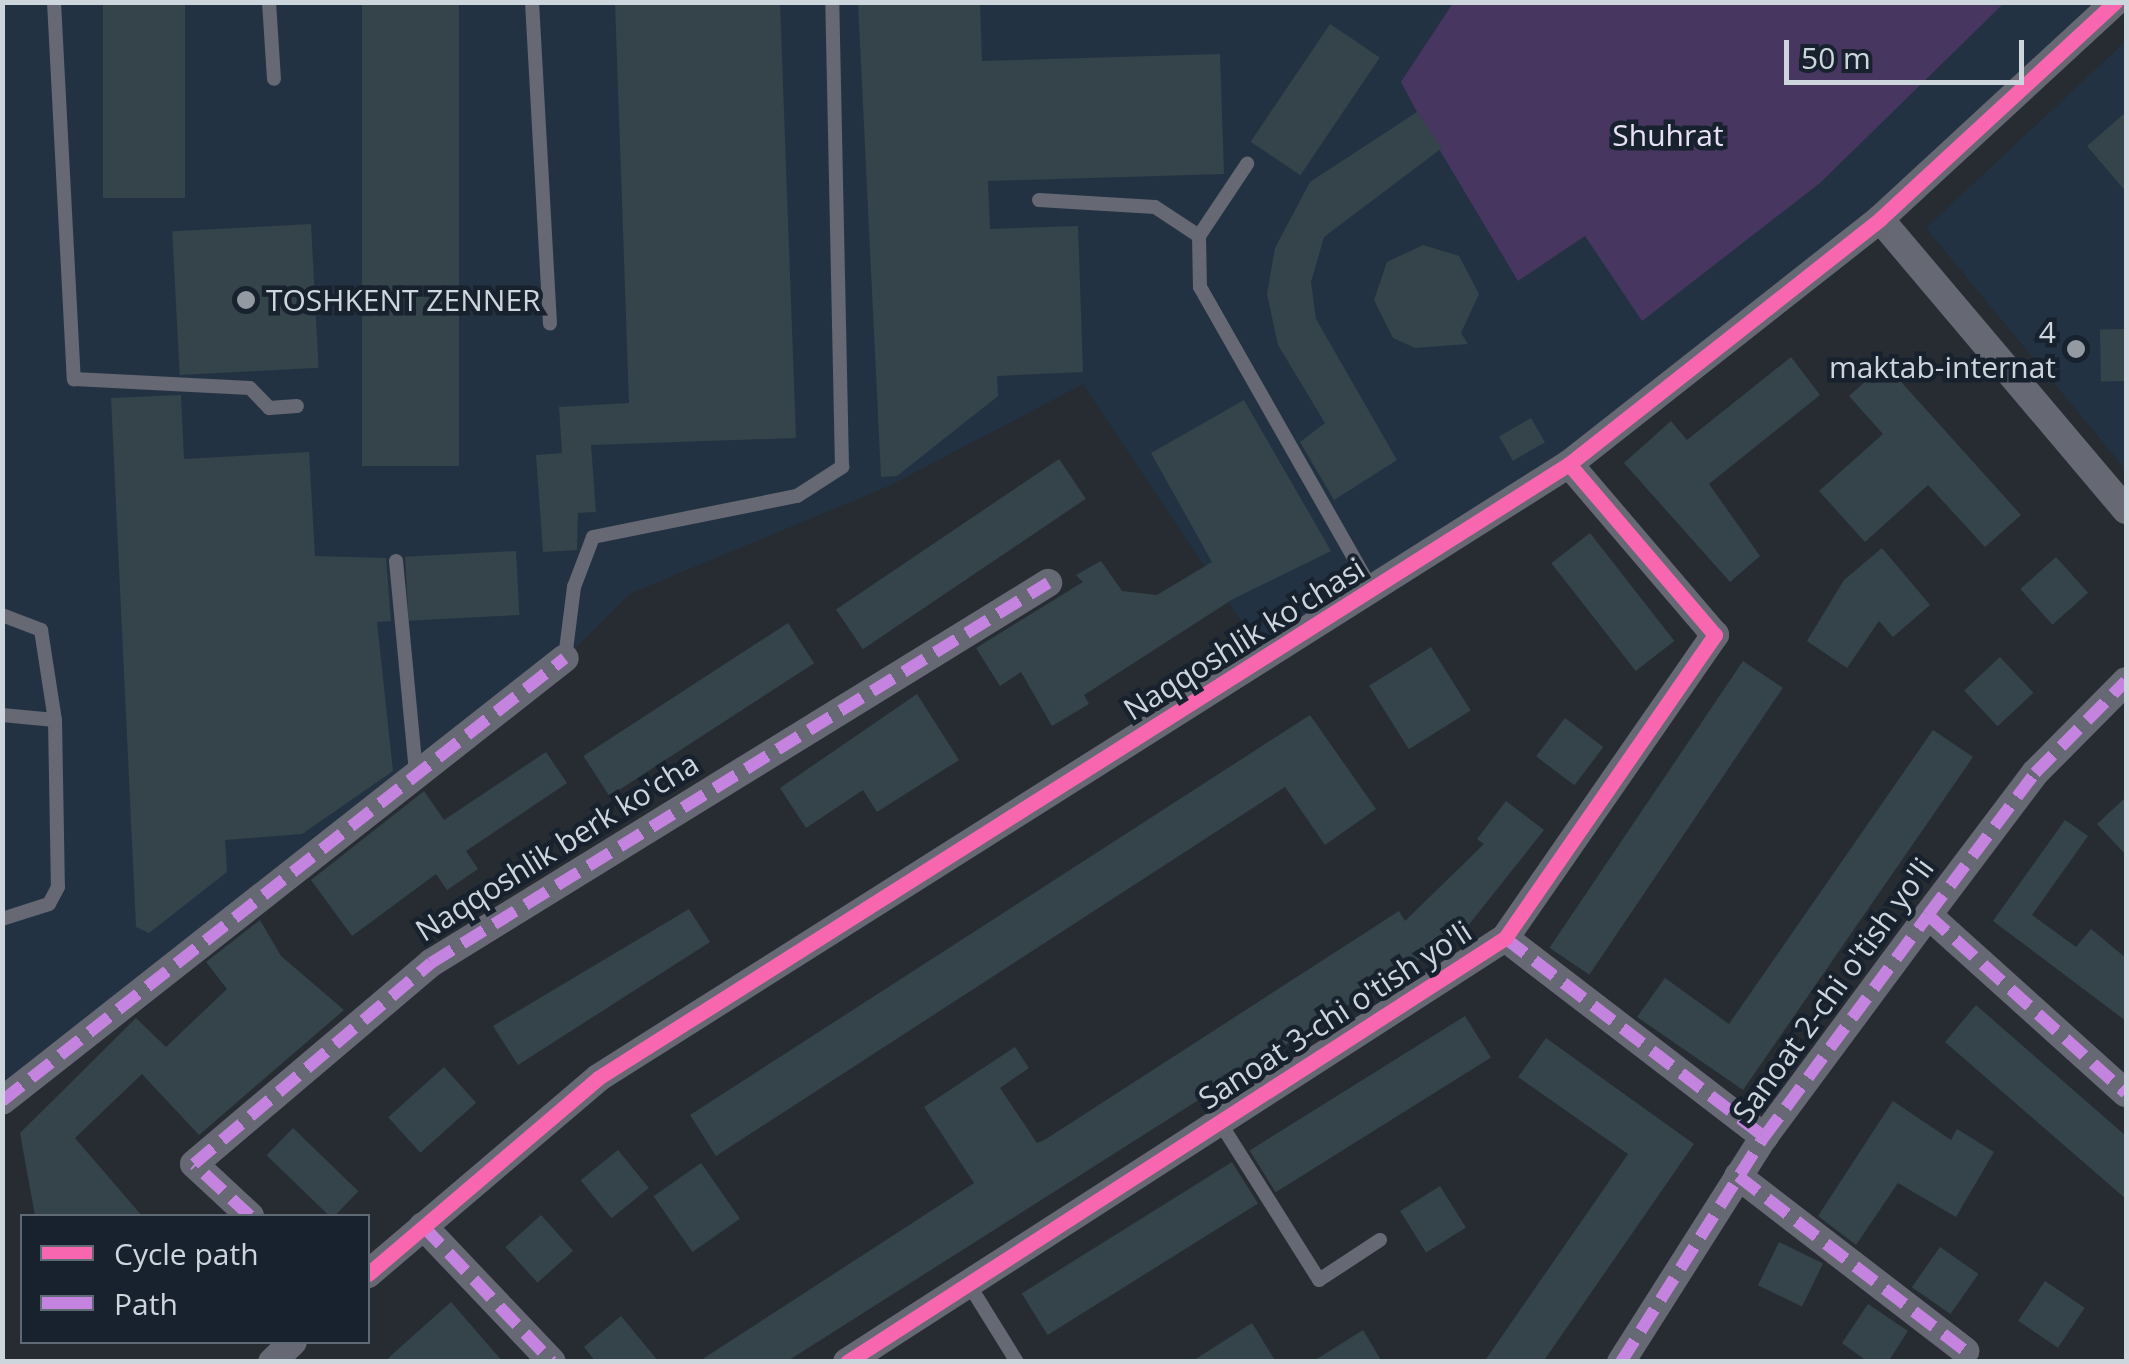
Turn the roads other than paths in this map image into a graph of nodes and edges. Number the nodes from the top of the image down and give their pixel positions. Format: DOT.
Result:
graph roads {
  1 [pos="54,2"];
  2 [pos="268,2"];
  3 [pos="532,2"];
  4 [pos="832,2"];
  5 [pos="2115,2"];
  6 [pos="274,79"];
  7 [pos="1247,164"];
  8 [pos="1039,200"];
  9 [pos="1880,219"];
  10 [pos="1199,236"];
  11 [pos="550,322"];
  12 [pos="297,406"];
  13 [pos="1569,464"];
  14 [pos="2126,510"];
  15 [pos="396,561"];
  16 [pos="1048,583"];
  17 [pos="1373,591"];
  18 [pos="2,615"];
  19 [pos="564,658"];
  20 [pos="2126,680"];
  21 [pos="2,715"];
  22 [pos="55,720"];
  23 [pos="416,774"];
  24 [pos="1928,915"];
  25 [pos="2,918"];
  26 [pos="1506,938"];
  27 [pos="2126,1094"];
  28 [pos="2,1101"];
  29 [pos="1220,1122"];
  30 [pos="1764,1137"];
  31 [pos="1738,1176"];
  32 [pos="248,1214"];
  33 [pos="423,1226"];
  34 [pos="1380,1240"];
  35 [pos="370,1272"];
  36 [pos="968,1283"];
  37 [pos="292,1344"];
  38 [pos="1965,1352"];
  39 [pos="272,1362"];
  40 [pos="552,1362"];
  41 [pos="847,1362"];
  42 [pos="1017,1362"];
  43 [pos="1622,1362"];
  1 -- 12 [label="lane"];
  2 -- 6 [label="lane"];
  3 -- 11 [label="lane"];
  4 -- 19 [label="lane"];
  5 -- 9 [label="street, Naqqoshlik ko'chasi"];
  7 -- 10 [label="lane"];
  8 -- 10 [label="lane"];
  9 -- 13 [label="street, Naqqoshlik ko'chasi"];
  9 -- 14 [label="street"];
  10 -- 17 [label="lane"];
  13 -- 17 [label="street, Naqqoshlik ko'chasi"];
  13 -- 26 [label="street, Sanoat 3-chi o'tish yo'li"];
  15 -- 23 [label="lane"];
  16 -- 32 [label="street, Naqqoshlik berk ko'cha"];
  17 -- 33 [label="street, Naqqoshlik ko'chasi"];
  18 -- 22 [label="lane"];
  19 -- 23 [label="street"];
  20 -- 24 [label="street, Sanoat 2-chi o'tish yo'li"];
  21 -- 22 [label="lane"];
  22 -- 25 [label="lane"];
  23 -- 28 [label="street"];
  24 -- 27 [label="street"];
  24 -- 30 [label="street, Sanoat 2-chi o'tish yo'li"];
  26 -- 29 [label="street, Sanoat 3-chi o'tish yo'li"];
  26 -- 30 [label="street"];
  29 -- 34 [label="lane"];
  29 -- 36 [label="street, Sanoat 3-chi o'tish yo'li"];
  30 -- 31 [label="street, Sanoat 2-chi o'tish yo'li"];
  31 -- 38 [label="street"];
  31 -- 43 [label="street, Sanoat 2-chi o'tish yo'li"];
  33 -- 35 [label="street, Naqqoshlik ko'chasi"];
  33 -- 40 [label="street"];
  36 -- 41 [label="street, Sanoat 3-chi o'tish yo'li"];
  36 -- 42 [label="lane"];
  37 -- 39 [label="street"];
}
